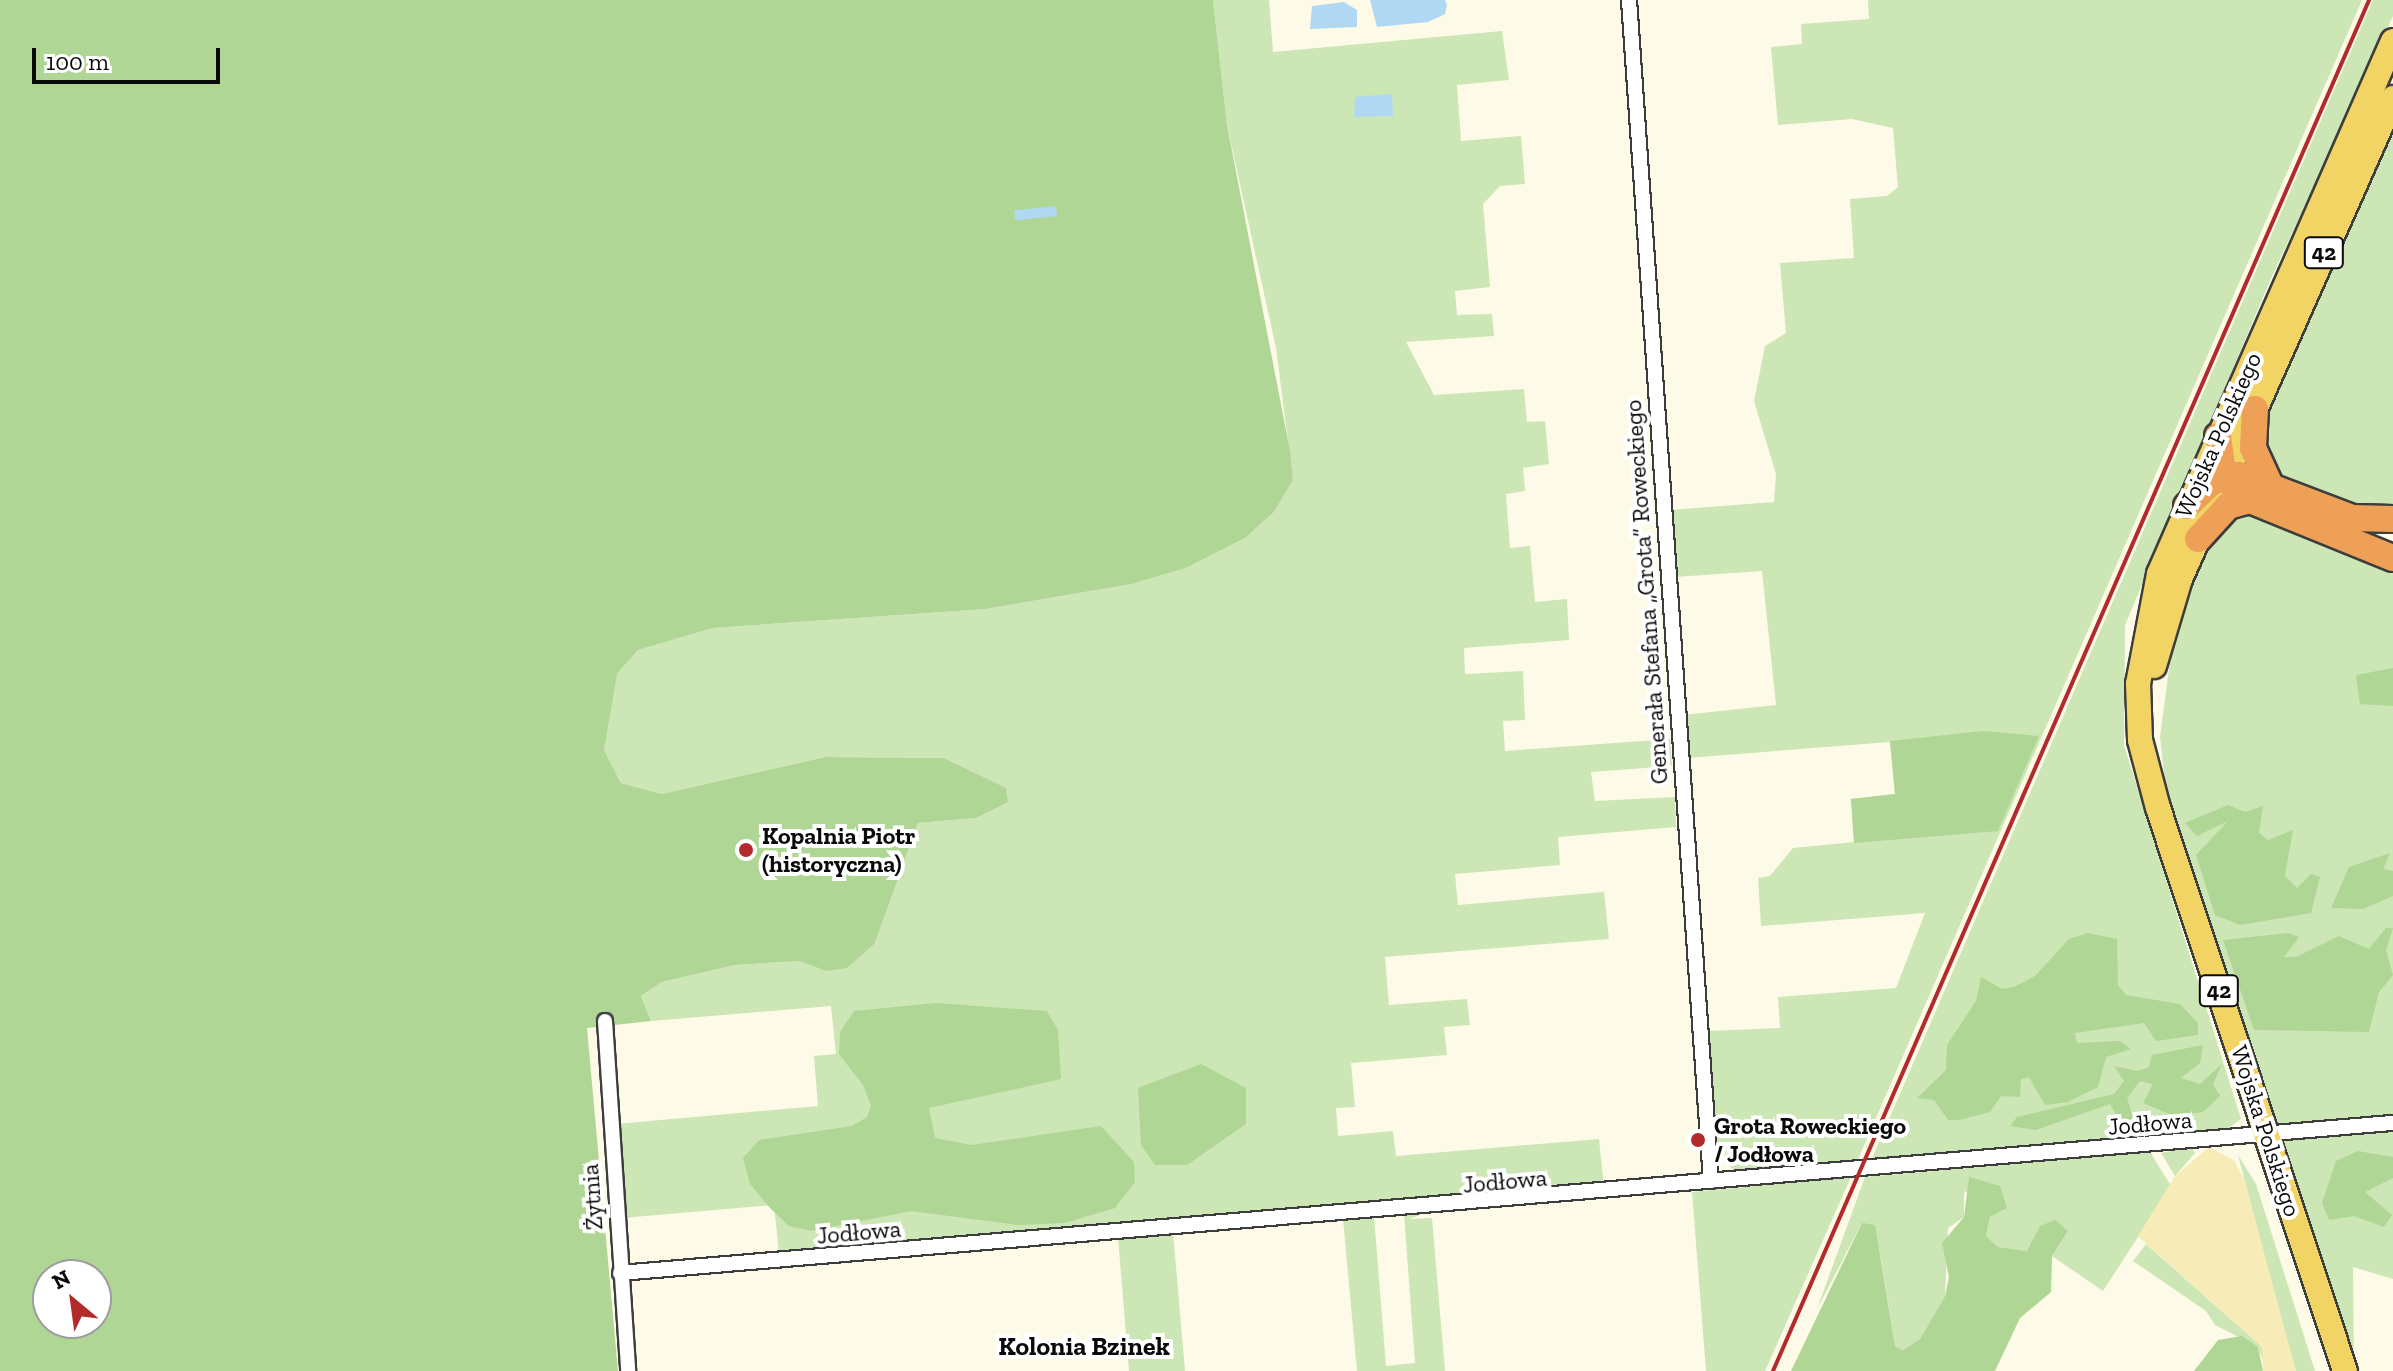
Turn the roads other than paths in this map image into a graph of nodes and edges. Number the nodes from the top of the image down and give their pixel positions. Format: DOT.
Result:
graph roads {
  1 [pos="1629,0"];
  2 [pos="2393,41"];
  3 [pos="2393,98"];
  4 [pos="2255,409"];
  5 [pos="2218,436"];
  6 [pos="2224,478"];
  7 [pos="2260,492"];
  8 [pos="2187,506"];
  9 [pos="2393,519"];
  10 [pos="2198,539"];
  11 [pos="2393,558"];
  12 [pos="2171,847"];
  13 [pos="605,1021"];
  14 [pos="2393,1123"];
  15 [pos="2267,1135"];
  16 [pos="1711,1181"];
  17 [pos="620,1273"];
  18 [pos="628,1371"];
  19 [pos="2345,1371"];
  1 -- 16 [label="street, Generała Stefana „Grota” Roweckiego"];
  2 -- 5 [label="main road, Wojska Polskiego / 42"];
  3 -- 4 [label="main road, Wojska Polskiego / 42"];
  4 -- 6 [label="main road, Wojska Polskiego / 42"];
  4 -- 7 [label="highway"];
  5 -- 6 [label="highway"];
  5 -- 8 [label="main road, Wojska Polskiego / 42"];
  6 -- 7 [label="highway"];
  6 -- 8 [label="highway"];
  6 -- 10 [label="main road, Wojska Polskiego / 42"];
  7 -- 9 [label="highway"];
  7 -- 10 [label="highway"];
  7 -- 11 [label="highway"];
  8 -- 12 [label="main road, Wojska Polskiego / 42"];
  10 -- 12 [label="main road, Wojska Polskiego / 42"];
  12 -- 15 [label="main road, Wojska Polskiego / 42"];
  13 -- 17 [label="street, Żytnia"];
  14 -- 15 [label="street, Jodłowa"];
  15 -- 16 [label="street, Jodłowa"];
  15 -- 19 [label="main road, Wojska Polskiego / 42"];
  16 -- 17 [label="street, Jodłowa"];
  17 -- 18 [label="street, Żytnia"];
}
